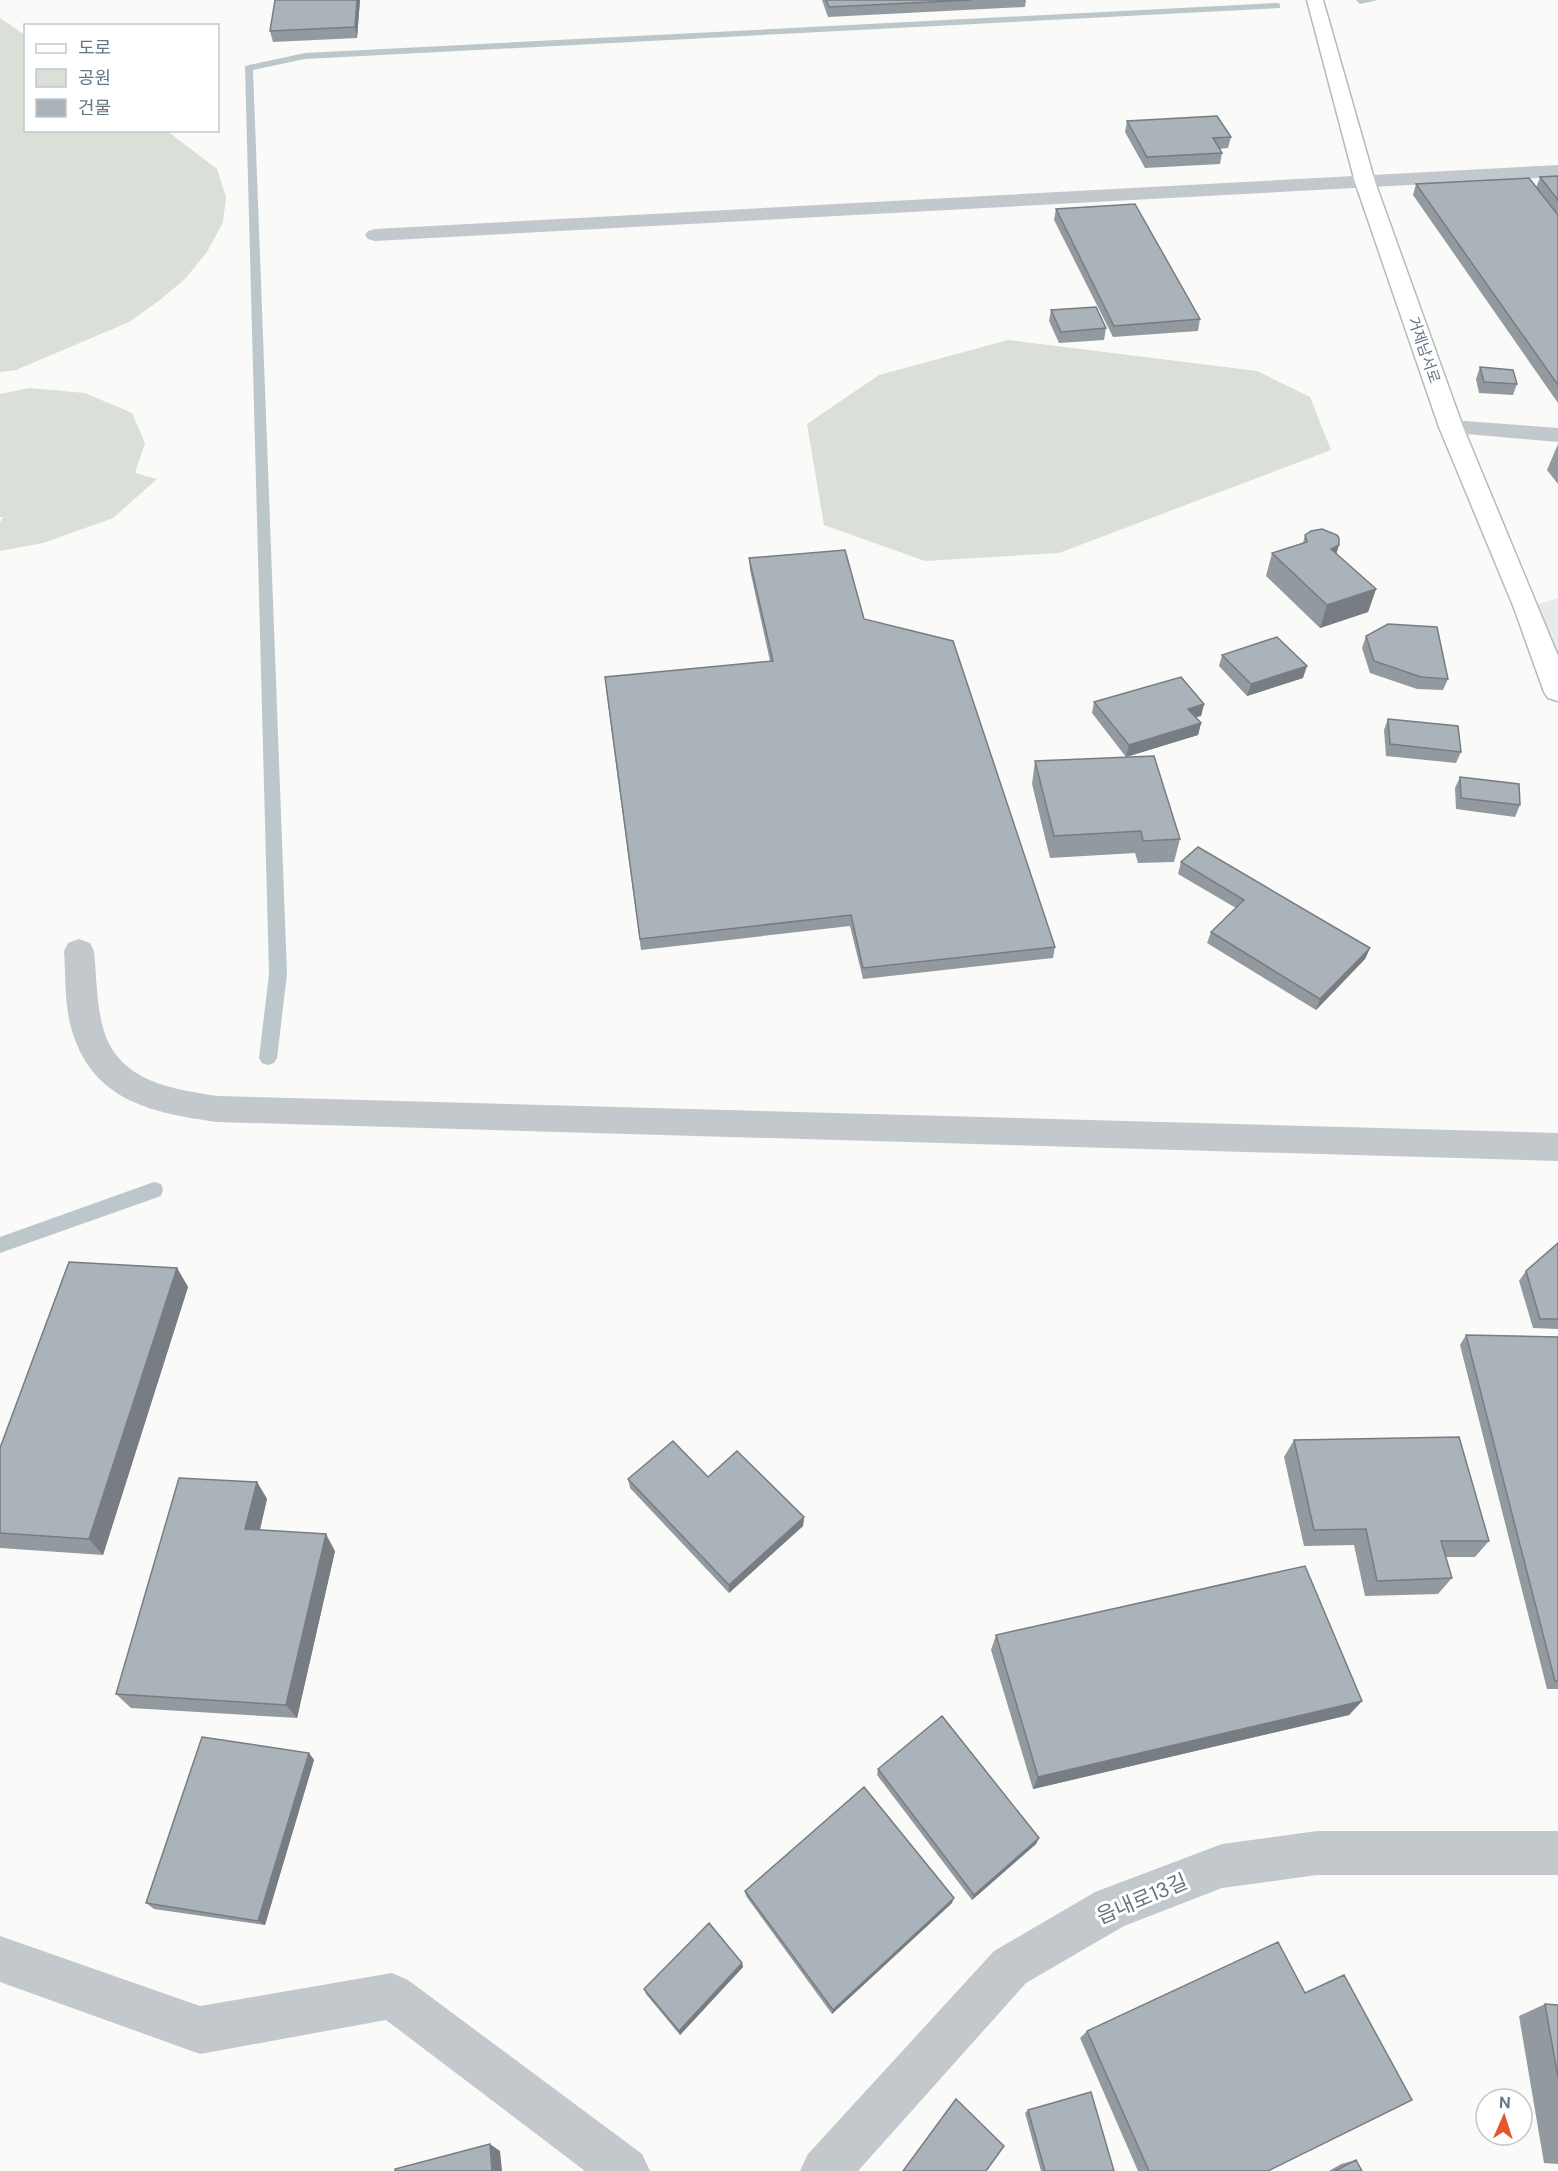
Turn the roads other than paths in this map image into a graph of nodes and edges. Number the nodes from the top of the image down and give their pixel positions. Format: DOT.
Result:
graph roads {
  1 [pos="1315,0"];
  2 [pos="1558,171"];
  3 [pos="1365,182"];
  4 [pos="375,235"];
  5 [pos="1451,426"];
  6 [pos="1558,435"];
  7 [pos="1558,692"];
  8 [pos="79,951"];
  9 [pos="1558,1147"];
  10 [pos="1558,1854"];
  11 [pos="0,1959"];
  12 [pos="625,2171"];
  13 [pos="825,2171"];
  1 -- 3 [label="main road, 거제남서로"];
  2 -- 3 [label="street"];
  3 -- 4 [label="street"];
  3 -- 5 [label="main road, 거제남서로"];
  5 -- 6 [label="street"];
  5 -- 7 [label="main road, 거제남서로"];
  8 -- 9 [label="street"];
  10 -- 13 [label="street, 읍내로13길"];
  11 -- 12 [label="street"];
}
